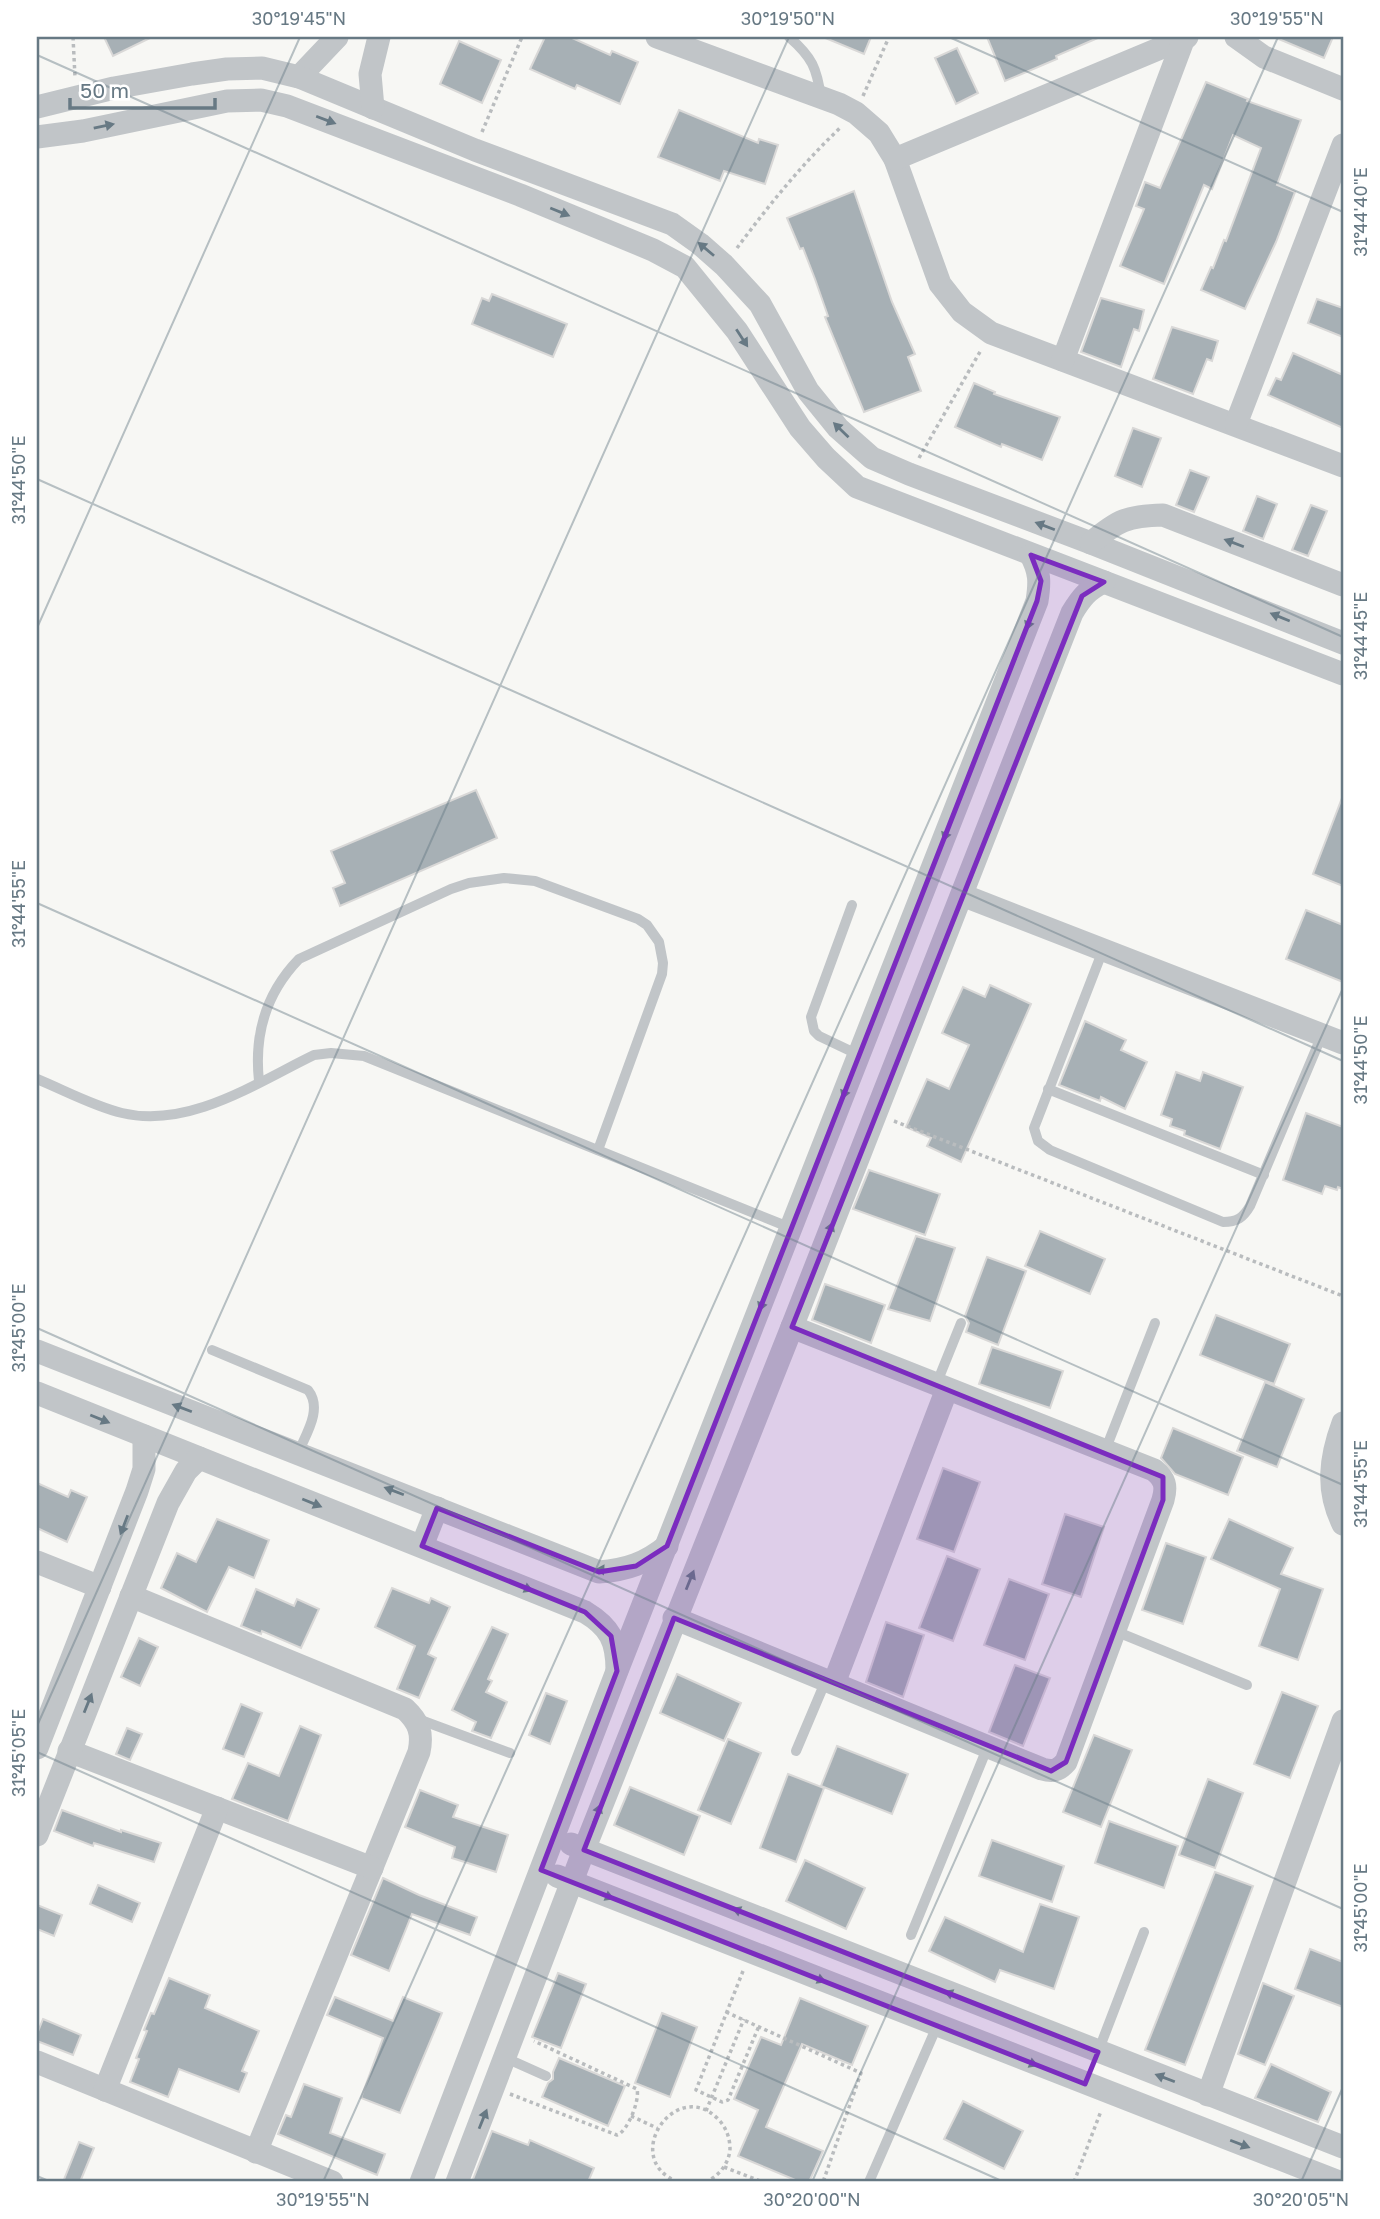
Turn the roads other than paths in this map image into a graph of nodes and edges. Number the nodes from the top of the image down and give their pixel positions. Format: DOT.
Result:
graph roads {
  1 [pos="337,37"];
  2 [pos="379,37"];
  3 [pos="657,37"];
  4 [pos="789,37"];
  5 [pos="1186,37"];
  6 [pos="1236,37"];
  7 [pos="299,77"];
  8 [pos="1343,89"];
  9 [pos="821,98"];
  10 [pos="37,107"];
  11 [pos="373,108"];
  12 [pos="37,137"];
  13 [pos="1343,145"];
  14 [pos="895,159"];
  15 [pos="530,171"];
  16 [pos="520,195"];
  17 [pos="1063,359"];
  18 [pos="1236,424"];
  19 [pos="1343,466"];
  20 [pos="1091,543"];
  21 [pos="1031,555"];
  22 [pos="1104,582"];
  23 [pos="1343,585"];
  24 [pos="1343,643"];
  25 [pos="1343,674"];
  26 [pos="962,895"];
  27 [pos="852,905"];
  28 [pos="1103,950"];
  29 [pos="1333,1039"];
  30 [pos="859,1055"];
  31 [pos="37,1079"];
  32 [pos="259,1081"];
  33 [pos="1048,1088"];
  34 [pos="598,1150"];
  35 [pos="1264,1175"];
  36 [pos="792,1228"];
  37 [pos="961,1323"];
  38 [pos="1155,1323"];
  39 [pos="792,1327"];
  40 [pos="212,1350"];
  41 [pos="37,1351"];
  42 [pos="942,1387"];
  43 [pos="37,1393"];
  44 [pos="1343,1423"];
  45 [pos="144,1436"];
  46 [pos="1105,1451"];
  47 [pos="298,1453"];
  48 [pos="199,1458"];
  49 [pos="137,1491"];
  50 [pos="168,1503"];
  51 [pos="437,1508"];
  52 [pos="1343,1524"];
  53 [pos="422,1546"];
  54 [pos="667,1546"];
  55 [pos="37,1562"];
  56 [pos="100,1587"];
  57 [pos="131,1595"];
  58 [pos="674,1618"];
  59 [pos="1115,1631"];
  60 [pos="617,1671"];
  61 [pos="830,1682"];
  62 [pos="1247,1685"];
  63 [pos="414,1717"];
  64 [pos="1343,1721"];
  65 [pos="988,1746"];
  66 [pos="37,1748"];
  67 [pos="69,1751"];
  68 [pos="796,1751"];
  69 [pos="510,1753"];
  70 [pos="217,1808"];
  71 [pos="37,1835"];
  72 [pos="554,1837"];
  73 [pos="584,1850"];
  74 [pos="372,1868"];
  75 [pos="541,1870"];
  76 [pos="571,1882"];
  77 [pos="1144,1932"];
  78 [pos="911,1936"];
  79 [pos="937,2026"];
  80 [pos="1098,2052"];
  81 [pos="506,2059"];
  82 [pos="37,2062"];
  83 [pos="546,2076"];
  84 [pos="1085,2084"];
  85 [pos="105,2090"];
  86 [pos="1208,2095"];
  87 [pos="1343,2147"];
  88 [pos="256,2152"];
  89 [pos="332,2182"];
  90 [pos="421,2182"];
  91 [pos="457,2182"];
  92 [pos="869,2182"];
  93 [pos="1339,2182"];
  1 -- 7 [label="street"];
  2 -- 11 [label="street"];
  3 -- 9 [label="street"];
  4 -- 9 [label="lane"];
  5 -- 14 [label="street"];
  5 -- 17 [label="street"];
  6 -- 8 [label="street"];
  7 -- 10 [label="street"];
  7 -- 11 [label="street"];
  9 -- 14 [label="street"];
  11 -- 15 [label="street"];
  12 -- 16 [label="street, one-way"];
  13 -- 18 [label="street"];
  14 -- 17 [label="street"];
  15 -- 16 [label="street"];
  20 -- 15 [label="street, one-way"];
  16 -- 21 [label="street, one-way"];
  17 -- 18 [label="street"];
  18 -- 19 [label="street"];
  23 -- 20 [label="street, one-way"];
  24 -- 20 [label="street, one-way"];
  21 -- 22 [label="street"];
  21 -- 30 [label="street, one-way"];
  22 -- 25 [label="street"];
  22 -- 26 [label="street"];
  26 -- 28 [label="street"];
  39 -- 26 [label="street, one-way"];
  27 -- 30 [label="lane"];
  28 -- 29 [label="street"];
  28 -- 33 [label="lane"];
  29 -- 35 [label="lane"];
  30 -- 36 [label="street, one-way"];
  31 -- 32 [label="lane"];
  32 -- 34 [label="lane"];
  32 -- 34 [label="lane"];
  33 -- 35 [label="lane"];
  33 -- 35 [label="lane"];
  34 -- 36 [label="lane"];
  36 -- 54 [label="street, one-way"];
  37 -- 42 [label="lane"];
  38 -- 46 [label="lane"];
  39 -- 42 [label="street"];
  58 -- 39 [label="street, one-way"];
  40 -- 47 [label="lane"];
  47 -- 41 [label="street, one-way"];
  42 -- 46 [label="street"];
  42 -- 61 [label="street"];
  43 -- 45 [label="street, one-way"];
  44 -- 52 [label="street"];
  45 -- 48 [label="street"];
  45 -- 49 [label="street"];
  46 -- 59 [label="street"];
  51 -- 47 [label="street, one-way"];
  48 -- 50 [label="street"];
  48 -- 53 [label="street, one-way"];
  49 -- 50 [label="street"];
  49 -- 56 [label="street, one-way"];
  50 -- 57 [label="street"];
  51 -- 53 [label="street"];
  54 -- 51 [label="street, one-way"];
  53 -- 60 [label="street, one-way"];
  54 -- 60 [label="street"];
  55 -- 56 [label="street"];
  56 -- 66 [label="street"];
  57 -- 63 [label="street"];
  67 -- 57 [label="street, one-way"];
  58 -- 61 [label="street"];
  73 -- 58 [label="street, one-way"];
  59 -- 62 [label="lane"];
  59 -- 65 [label="street"];
  60 -- 72 [label="street"];
  61 -- 65 [label="street"];
  61 -- 68 [label="lane"];
  63 -- 69 [label="lane"];
  63 -- 74 [label="street"];
  64 -- 86 [label="street"];
  65 -- 78 [label="lane"];
  67 -- 70 [label="street"];
  67 -- 71 [label="street"];
  70 -- 74 [label="street"];
  70 -- 85 [label="street"];
  72 -- 73 [label="street"];
  72 -- 75 [label="street"];
  73 -- 76 [label="street"];
  80 -- 73 [label="street, one-way"];
  74 -- 88 [label="street"];
  75 -- 76 [label="street"];
  75 -- 90 [label="street"];
  76 -- 79 [label="street, one-way"];
  76 -- 81 [label="street"];
  77 -- 80 [label="lane"];
  79 -- 84 [label="street, one-way"];
  79 -- 92 [label="lane"];
  80 -- 84 [label="street"];
  86 -- 80 [label="street, one-way"];
  81 -- 83 [label="lane"];
  91 -- 81 [label="street, one-way"];
  82 -- 85 [label="street"];
  84 -- 93 [label="street, one-way"];
  85 -- 88 [label="street"];
  86 -- 87 [label="street"];
  88 -- 89 [label="street"];
}
